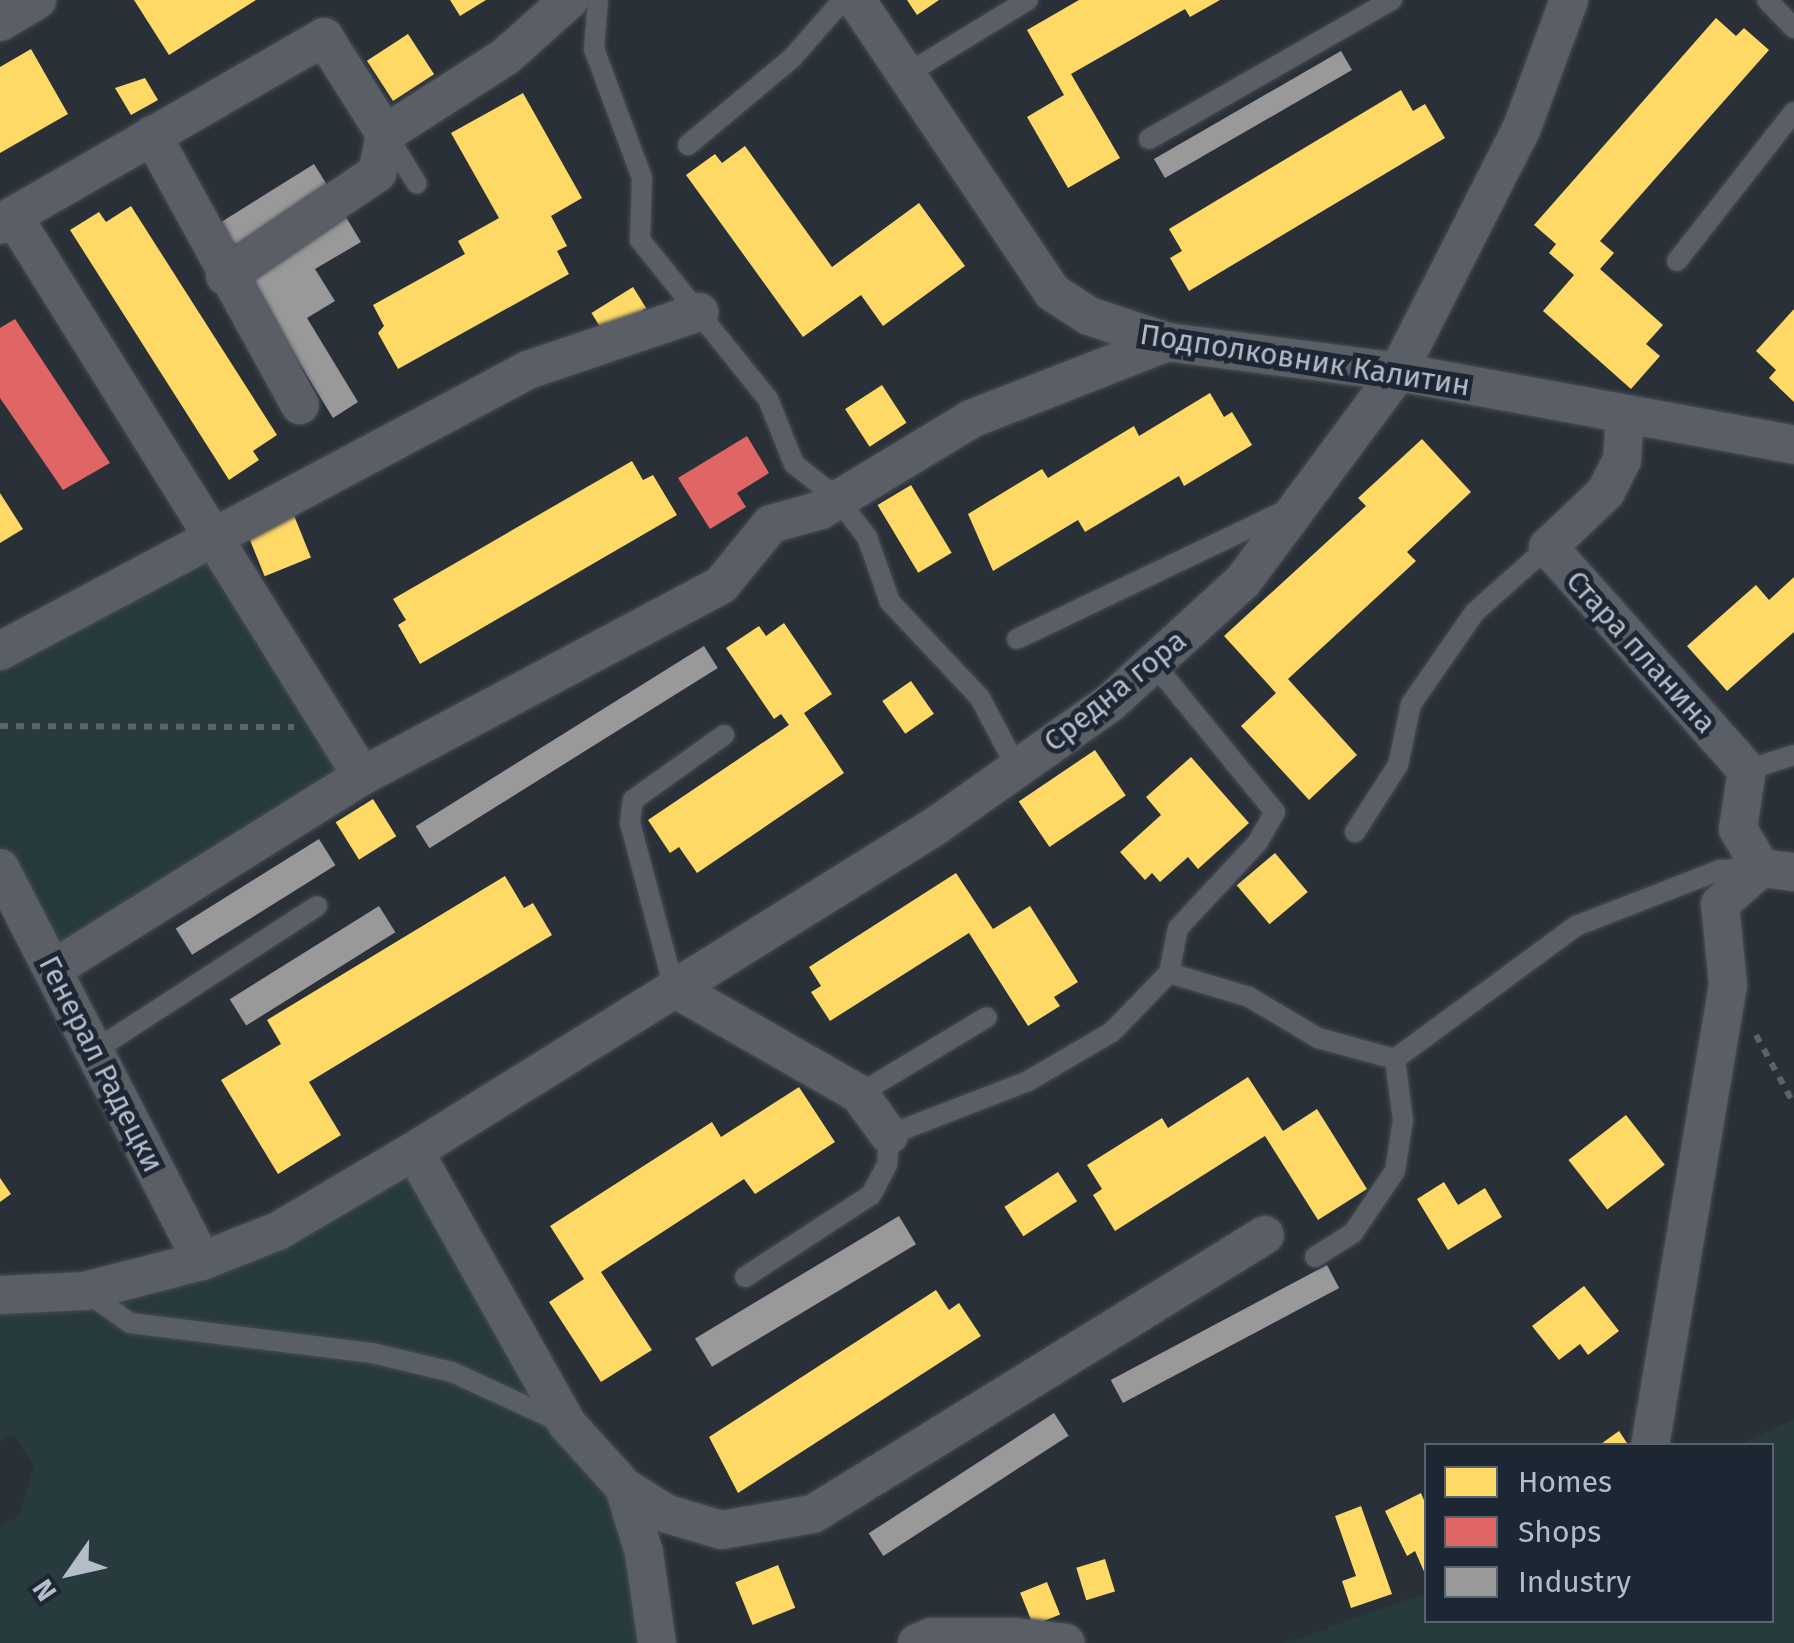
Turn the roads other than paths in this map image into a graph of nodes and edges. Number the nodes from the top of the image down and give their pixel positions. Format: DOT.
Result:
graph roads {
  1 [pos="37,0"];
  2 [pos="569,0"];
  3 [pos="598,0"];
  4 [pos="843,0"];
  5 [pos="856,0"];
  6 [pos="1028,0"];
  7 [pos="1392,0"];
  8 [pos="1569,0"];
  9 [pos="1767,0"];
  10 [pos="0,22"];
  11 [pos="1794,28"];
  12 [pos="905,74"];
  13 [pos="1794,112"];
  14 [pos="386,134"];
  15 [pos="152,135"];
  16 [pos="1149,139"];
  17 [pos="688,144"];
  18 [pos="417,184"];
  19 [pos="6,220"];
  20 [pos="1677,261"];
  21 [pos="224,276"];
  22 [pos="700,312"];
  23 [pos="1167,342"];
  24 [pos="1398,372"];
  25 [pos="300,405"];
  26 [pos="1625,418"];
  27 [pos="1794,445"];
  28 [pos="836,497"];
  29 [pos="1297,504"];
  30 [pos="213,535"];
  31 [pos="1548,548"];
  32 [pos="1018,640"];
  33 [pos="0,651"];
  34 [pos="1156,664"];
  35 [pos="724,734"];
  36 [pos="1794,754"];
  37 [pos="1016,768"];
  38 [pos="1746,770"];
  39 [pos="362,776"];
  40 [pos="1356,832"];
  41 [pos="0,868"];
  42 [pos="1777,870"];
  43 [pos="317,906"];
  44 [pos="52,970"];
  45 [pos="1168,973"];
  46 [pos="674,988"];
  47 [pos="987,1017"];
  48 [pos="94,1052"];
  49 [pos="1395,1059"];
  50 [pos="859,1094"];
  51 [pos="889,1136"];
  52 [pos="414,1151"];
  53 [pos="1265,1235"];
  54 [pos="1315,1257"];
  55 [pos="202,1261"];
  56 [pos="745,1277"];
  57 [pos="85,1291"];
  58 [pos="0,1295"];
  59 [pos="568,1425"];
  60 [pos="1651,1443"];
  61 [pos="624,1488"];
  62 [pos="657,1643"];
  63 [pos="917,1643"];
  64 [pos="1066,1643"];
  1 -- 10 [label="street"];
  2 -- 14 [label="street"];
  3 -- 22 [label="lane"];
  4 -- 17 [label="lane"];
  5 -- 12 [label="street, Подполковник Калитин"];
  6 -- 12 [label="lane"];
  7 -- 16 [label="lane"];
  8 -- 24 [label="street, Средна гора"];
  9 -- 11 [label="lane"];
  12 -- 23 [label="street, Подполковник Калитин"];
  13 -- 20 [label="lane"];
  14 -- 15 [label="street"];
  14 -- 18 [label="lane"];
  14 -- 21 [label="street"];
  15 -- 19 [label="street"];
  15 -- 21 [label="street"];
  19 -- 30 [label="street"];
  21 -- 25 [label="street"];
  22 -- 28 [label="lane"];
  22 -- 30 [label="street"];
  23 -- 24 [label="street, Подполковник Калитин"];
  23 -- 28 [label="street"];
  24 -- 26 [label="street, Подполковник Калитин"];
  24 -- 29 [label="street, Средна гора"];
  26 -- 27 [label="street, Подполковник Калитин"];
  26 -- 31 [label="street, Стара планина"];
  28 -- 37 [label="lane"];
  28 -- 39 [label="street"];
  29 -- 32 [label="lane"];
  29 -- 34 [label="street, Средна гора"];
  30 -- 33 [label="street"];
  30 -- 39 [label="street"];
  31 -- 38 [label="street, Стара планина"];
  31 -- 40 [label="lane"];
  34 -- 37 [label="street, Средна гора"];
  34 -- 45 [label="lane"];
  35 -- 46 [label="lane"];
  36 -- 38 [label="lane"];
  37 -- 46 [label="street, Средна гора"];
  38 -- 42 [label="street"];
  39 -- 44 [label="street"];
  41 -- 44 [label="street, Генерал Радецки"];
  42 -- 49 [label="lane"];
  42 -- 60 [label="street"];
  43 -- 48 [label="lane"];
  44 -- 48 [label="street, Генерал Радецки"];
  45 -- 49 [label="lane"];
  45 -- 51 [label="lane"];
  46 -- 50 [label="street"];
  46 -- 52 [label="street, Средна гора"];
  47 -- 50 [label="lane"];
  48 -- 55 [label="street, Генерал Радецки"];
  49 -- 54 [label="lane"];
  50 -- 51 [label="street"];
  51 -- 56 [label="lane"];
  52 -- 55 [label="street, Средна гора"];
  52 -- 59 [label="street"];
  53 -- 61 [label="street"];
  55 -- 57 [label="street, Средна гора"];
  57 -- 58 [label="street, Средна гора"];
  57 -- 59 [label="lane"];
  59 -- 61 [label="street"];
  61 -- 62 [label="street"];
  63 -- 64 [label="street"];
}
